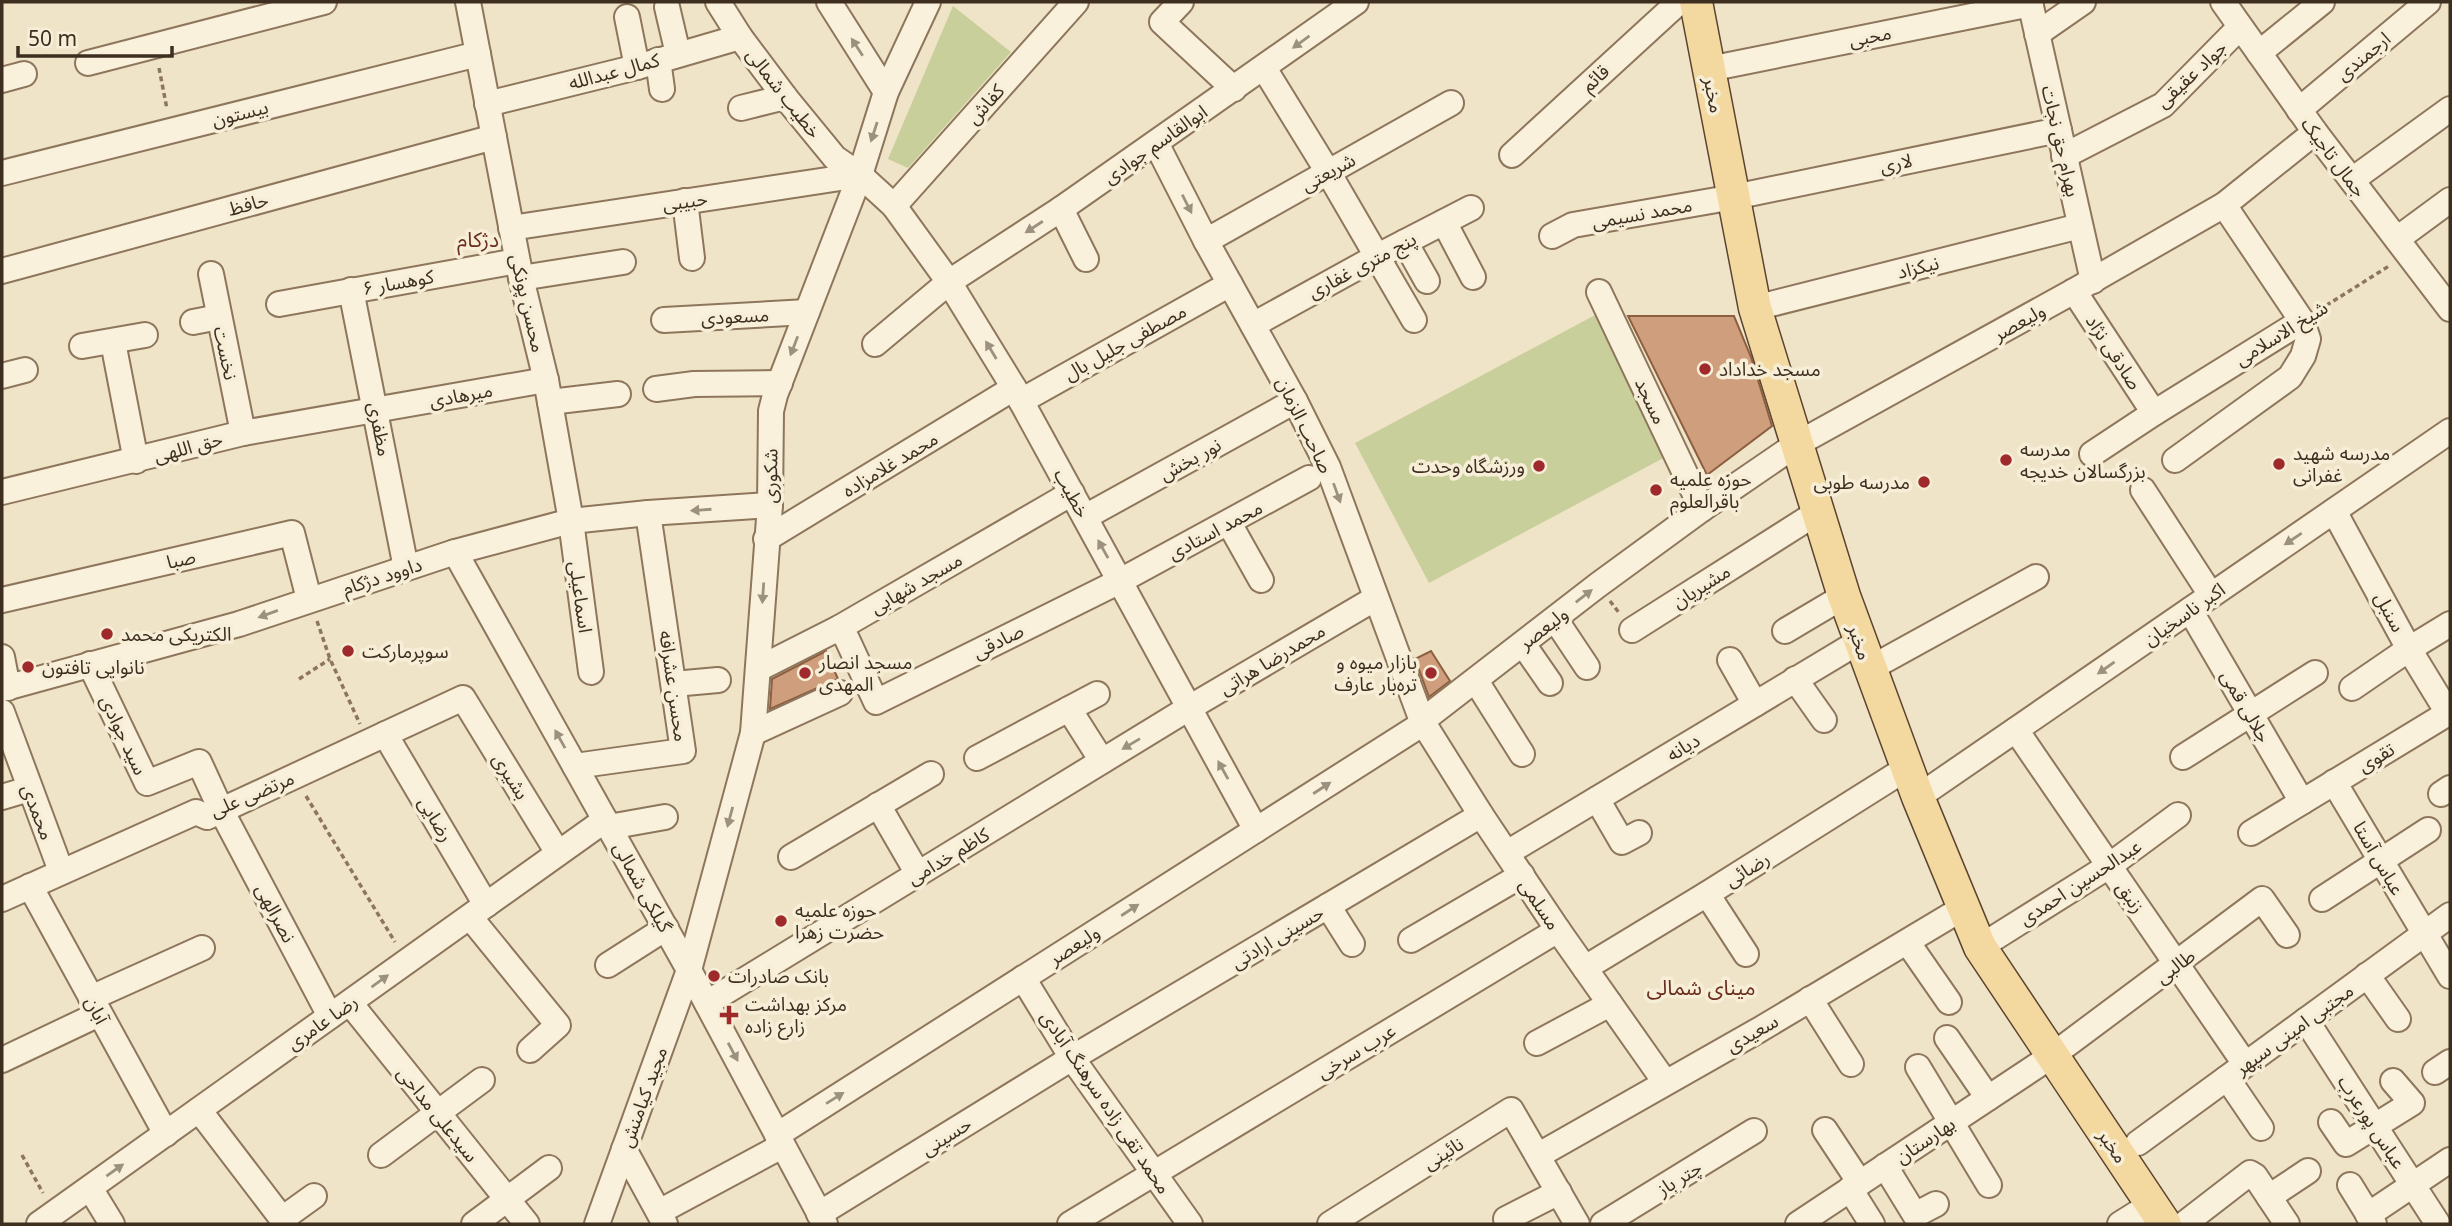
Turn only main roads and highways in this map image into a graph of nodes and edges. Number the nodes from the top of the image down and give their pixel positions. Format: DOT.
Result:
graph roads {
  1 [pos="1696,2"];
  2 [pos="2158,1214"];
  1 -- 2 [label="main road, مخبر"];
}
